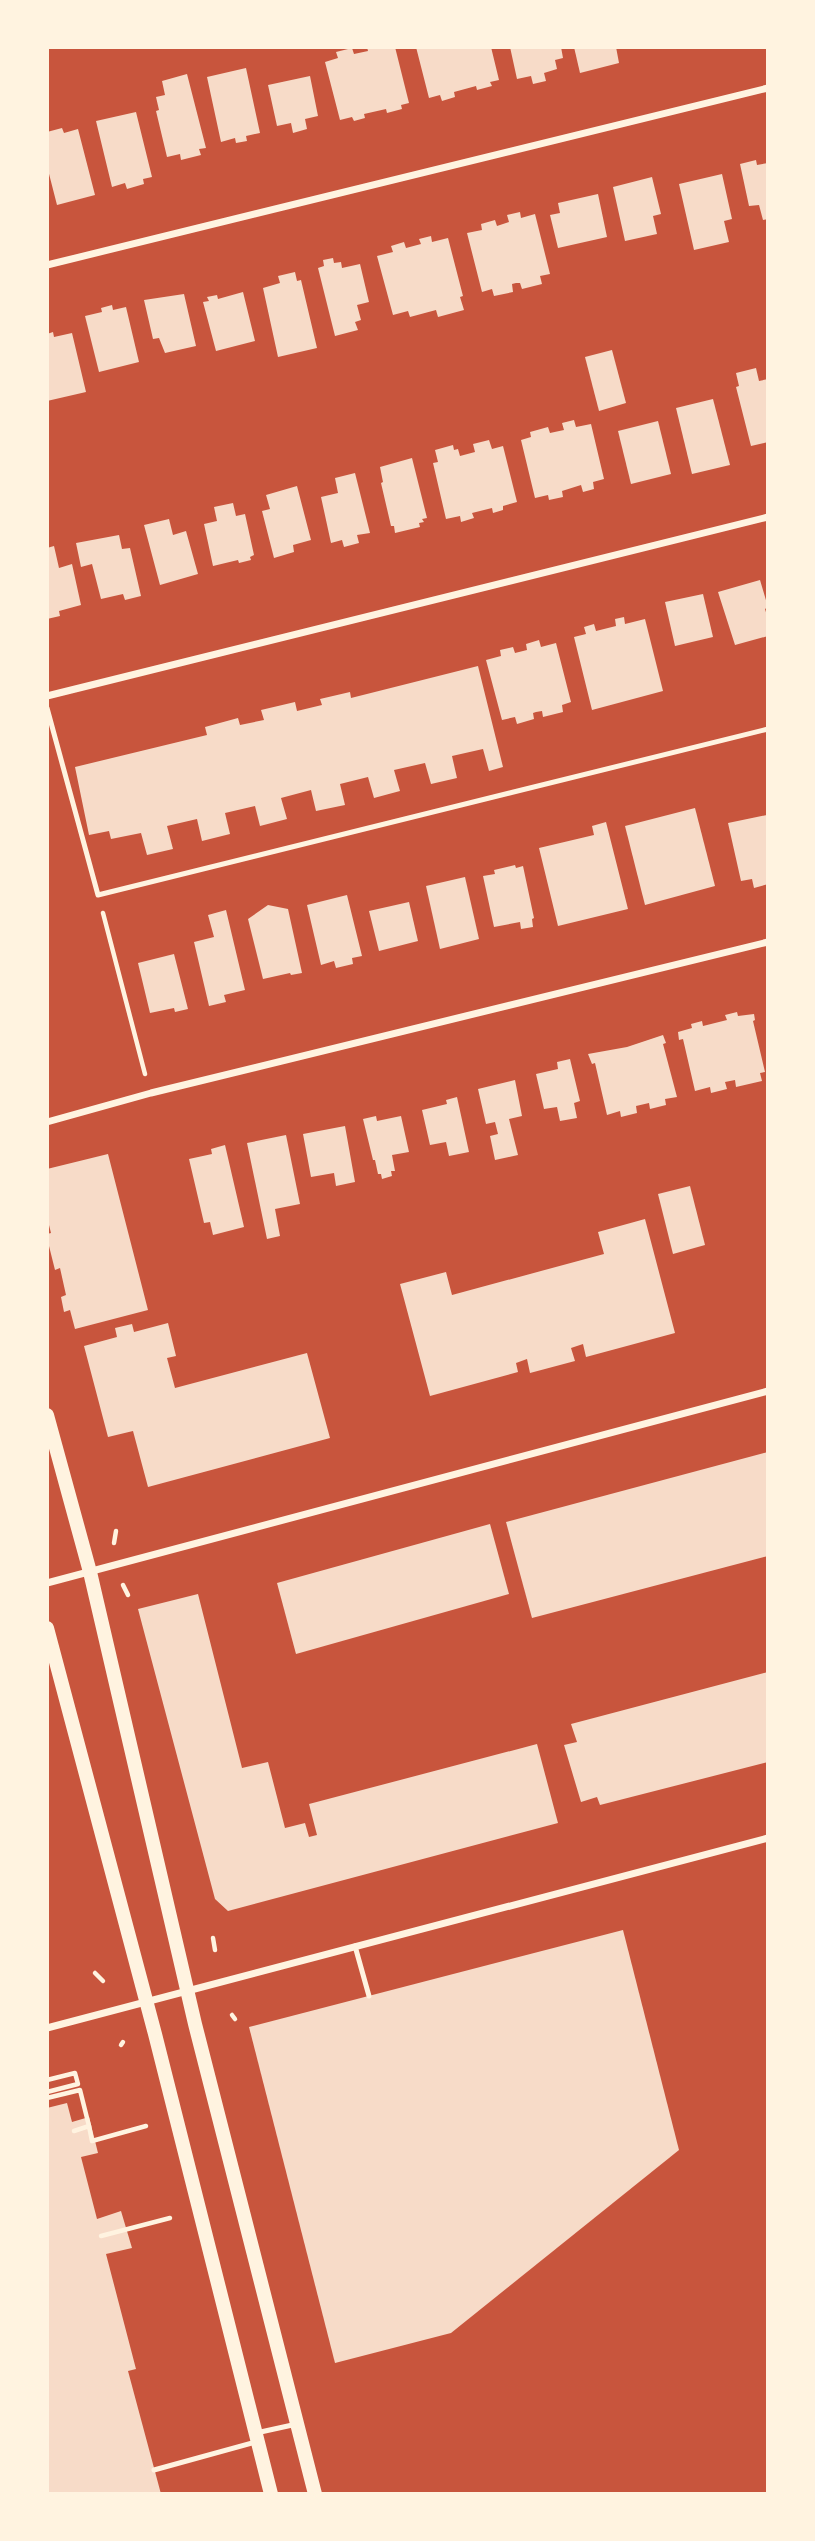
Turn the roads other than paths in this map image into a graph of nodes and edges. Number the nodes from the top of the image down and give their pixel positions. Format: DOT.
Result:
graph roads {
  1 [pos="768,88"];
  2 [pos="47,265"];
  3 [pos="768,517"];
  4 [pos="47,696"];
  5 [pos="47,708"];
  6 [pos="768,729"];
  7 [pos="768,942"];
  8 [pos="47,1122"];
  9 [pos="768,1391"];
  10 [pos="47,1415"];
  11 [pos="90,1572"];
  12 [pos="47,1583"];
  13 [pos="47,1628"];
  14 [pos="768,1838"];
  15 [pos="355,1947"];
  16 [pos="188,1992"];
  17 [pos="369,1996"];
  18 [pos="146,2001"];
  19 [pos="47,2028"];
  20 [pos="297,2424"];
  21 [pos="257,2437"];
  22 [pos="155,2470"];
  23 [pos="271,2494"];
  24 [pos="315,2494"];
  1 -- 2 [label="street"];
  3 -- 4 [label="street"];
  5 -- 6 [label="lane"];
  7 -- 8 [label="street"];
  9 -- 11 [label="street"];
  10 -- 11 [label="main road"];
  11 -- 12 [label="street"];
  11 -- 16 [label="main road"];
  13 -- 18 [label="main road"];
  14 -- 15 [label="street"];
  15 -- 16 [label="street"];
  15 -- 17 [label="lane"];
  16 -- 18 [label="street"];
  16 -- 20 [label="main road"];
  18 -- 19 [label="street"];
  18 -- 21 [label="main road"];
  20 -- 21 [label="lane"];
  20 -- 24 [label="main road"];
  21 -- 22 [label="lane"];
  21 -- 23 [label="main road"];
}
